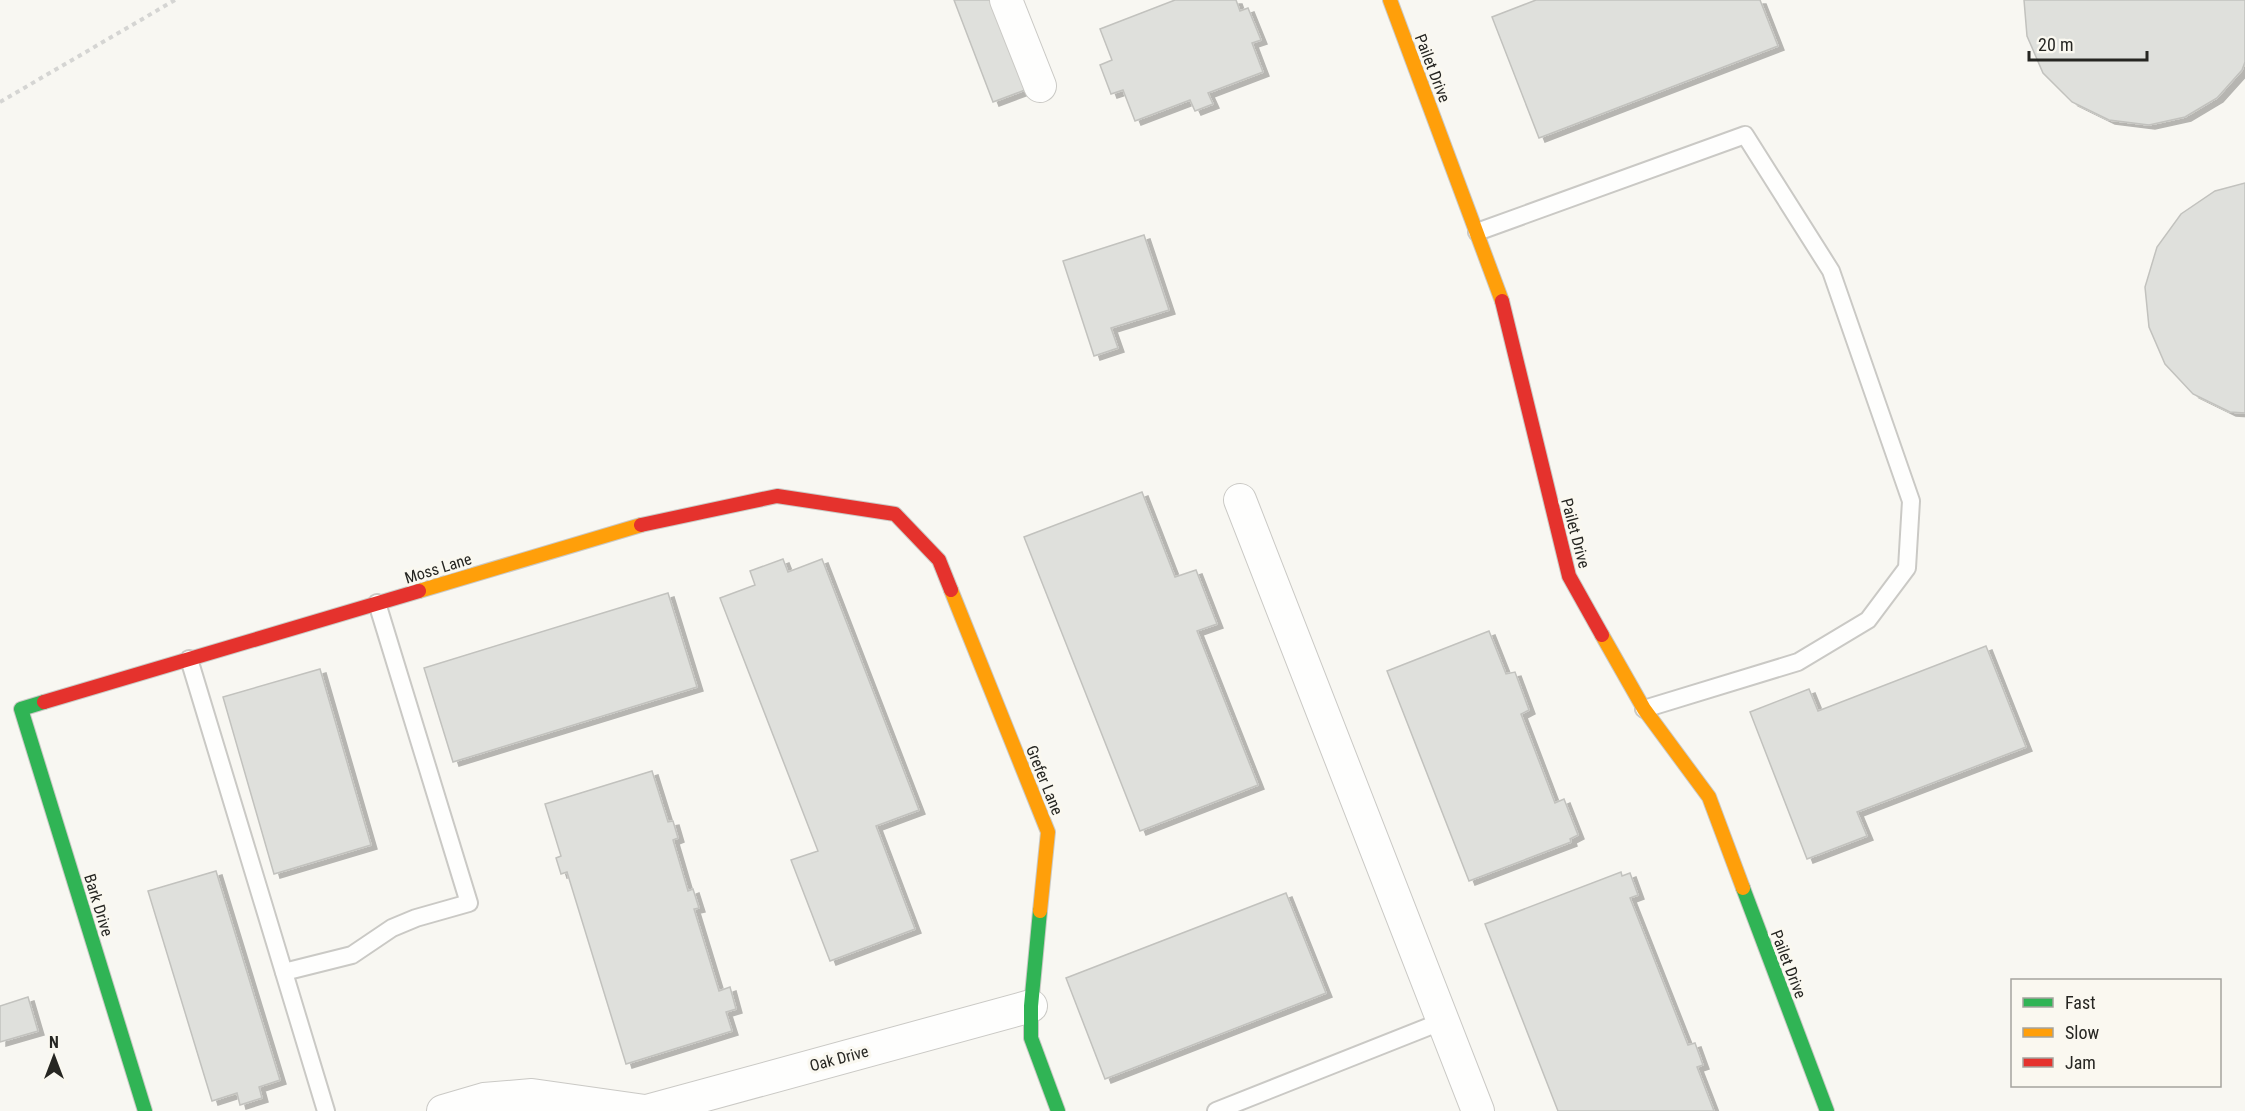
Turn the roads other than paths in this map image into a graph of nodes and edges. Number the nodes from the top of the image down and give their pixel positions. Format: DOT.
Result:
graph roads {
  1 [pos="1006,0"];
  2 [pos="1390,0"];
  3 [pos="1040,86"];
  4 [pos="1477,232"];
  5 [pos="1240,500"];
  6 [pos="869,510"];
  7 [pos="377,603"];
  8 [pos="189,659"];
  9 [pos="21,709"];
  10 [pos="1644,709"];
  11 [pos="284,972"];
  12 [pos="1031,1006"];
  13 [pos="1443,1021"];
  14 [pos="145,1111"];
  15 [pos="326,1111"];
  16 [pos="443,1111"];
  17 [pos="646,1111"];
  18 [pos="1058,1111"];
  19 [pos="1216,1111"];
  20 [pos="1478,1111"];
  21 [pos="1827,1111"];
  1 -- 3 [label="street"];
  2 -- 4 [label="street, Pailet Drive"];
  4 -- 10 [label="street, Pailet Drive"];
  4 -- 10 [label="lane"];
  5 -- 13 [label="street"];
  6 -- 7 [label="street, Moss Lane"];
  6 -- 12 [label="street, Grefer Lane"];
  7 -- 8 [label="street, Moss Lane"];
  7 -- 11 [label="lane"];
  8 -- 9 [label="street, Moss Lane"];
  8 -- 11 [label="lane"];
  9 -- 14 [label="street, Bark Drive"];
  10 -- 21 [label="street, Pailet Drive"];
  11 -- 15 [label="lane"];
  12 -- 17 [label="street, Oak Drive"];
  12 -- 18 [label="street, Grefer Lane"];
  13 -- 19 [label="lane"];
  13 -- 20 [label="street"];
  16 -- 17 [label="street, Oak Drive"];
}
